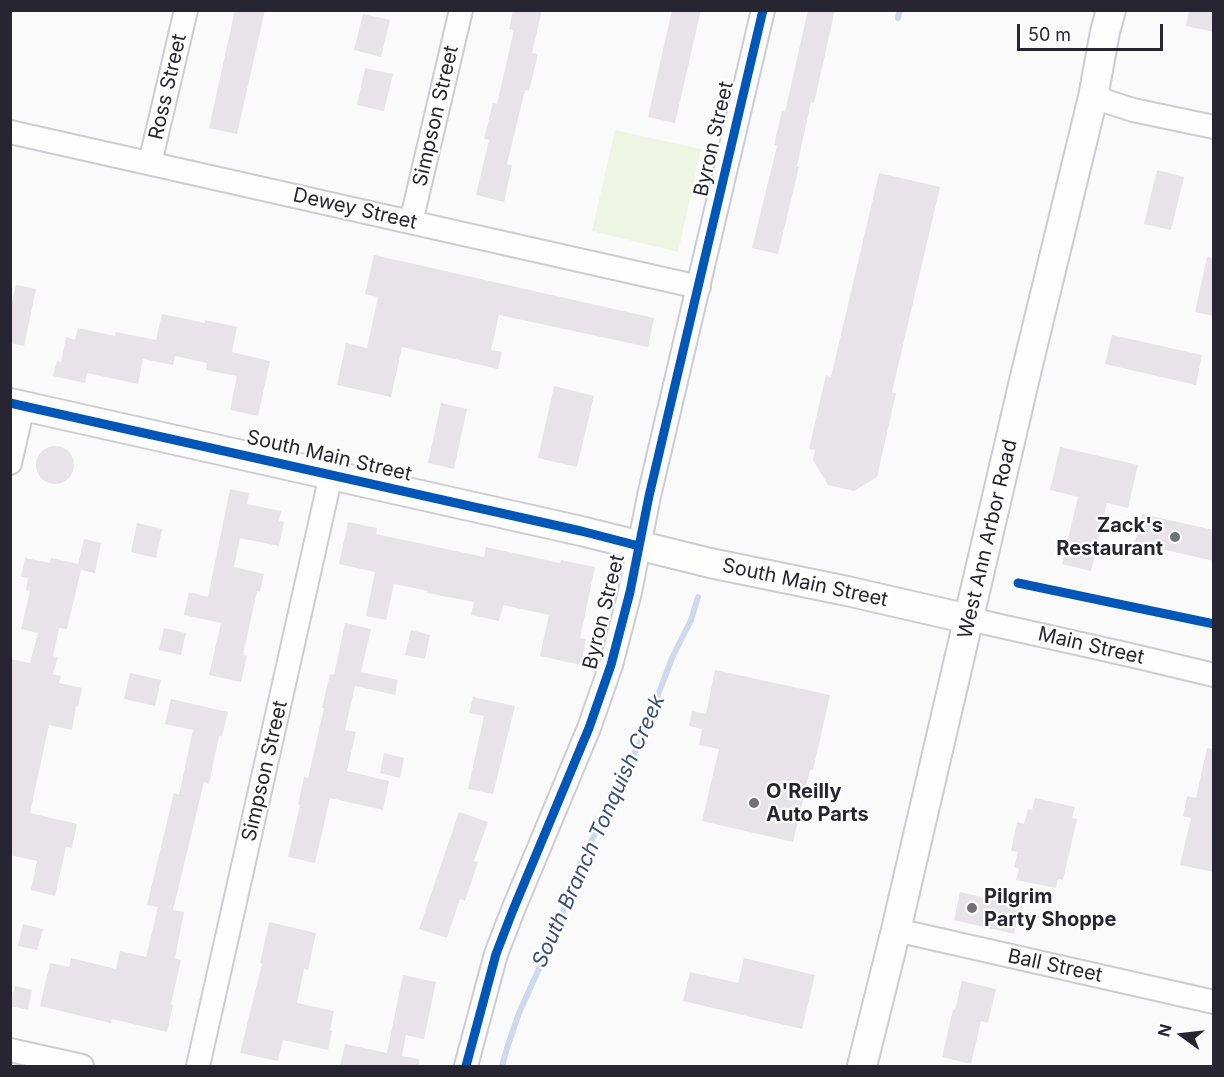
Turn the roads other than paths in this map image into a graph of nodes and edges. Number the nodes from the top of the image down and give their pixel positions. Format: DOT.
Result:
graph roads {
  1 [pos="186,10"];
  2 [pos="461,10"];
  3 [pos="763,10"];
  4 [pos="1111,10"];
  5 [pos="1093,97"];
  6 [pos="1214,127"];
  7 [pos="10,132"];
  8 [pos="150,163"];
  9 [pos="411,222"];
  10 [pos="699,287"];
  11 [pos="17,405"];
  12 [pos="10,463"];
  13 [pos="332,475"];
  14 [pos="639,546"];
  15 [pos="969,619"];
  16 [pos="1214,675"];
  17 [pos="896,930"];
  18 [pos="1214,1002"];
  19 [pos="10,1050"];
  20 [pos="82,1066"];
  21 [pos="198,1066"];
  22 [pos="466,1066"];
  23 [pos="862,1066"];
  1 -- 8 [label="street, Ross Street"];
  2 -- 9 [label="street, Simpson Street"];
  3 -- 10 [label="street, Byron Street"];
  4 -- 5 [label="main road, West Ann Arbor Road"];
  5 -- 6 [label="street"];
  5 -- 15 [label="main road, West Ann Arbor Road"];
  7 -- 8 [label="street, Dewey Street"];
  8 -- 9 [label="street, Dewey Street"];
  9 -- 10 [label="street, Dewey Street"];
  10 -- 14 [label="street, Byron Street"];
  11 -- 12 [label="street"];
  11 -- 13 [label="main road, South Main Street"];
  13 -- 14 [label="main road, South Main Street"];
  13 -- 21 [label="street, Simpson Street"];
  14 -- 15 [label="main road, South Main Street"];
  14 -- 22 [label="street, Byron Street"];
  15 -- 16 [label="street, Main Street"];
  15 -- 17 [label="main road, West Ann Arbor Road"];
  17 -- 18 [label="street, Ball Street"];
  17 -- 23 [label="main road, West Ann Arbor Road"];
  19 -- 20 [label="street"];
}
